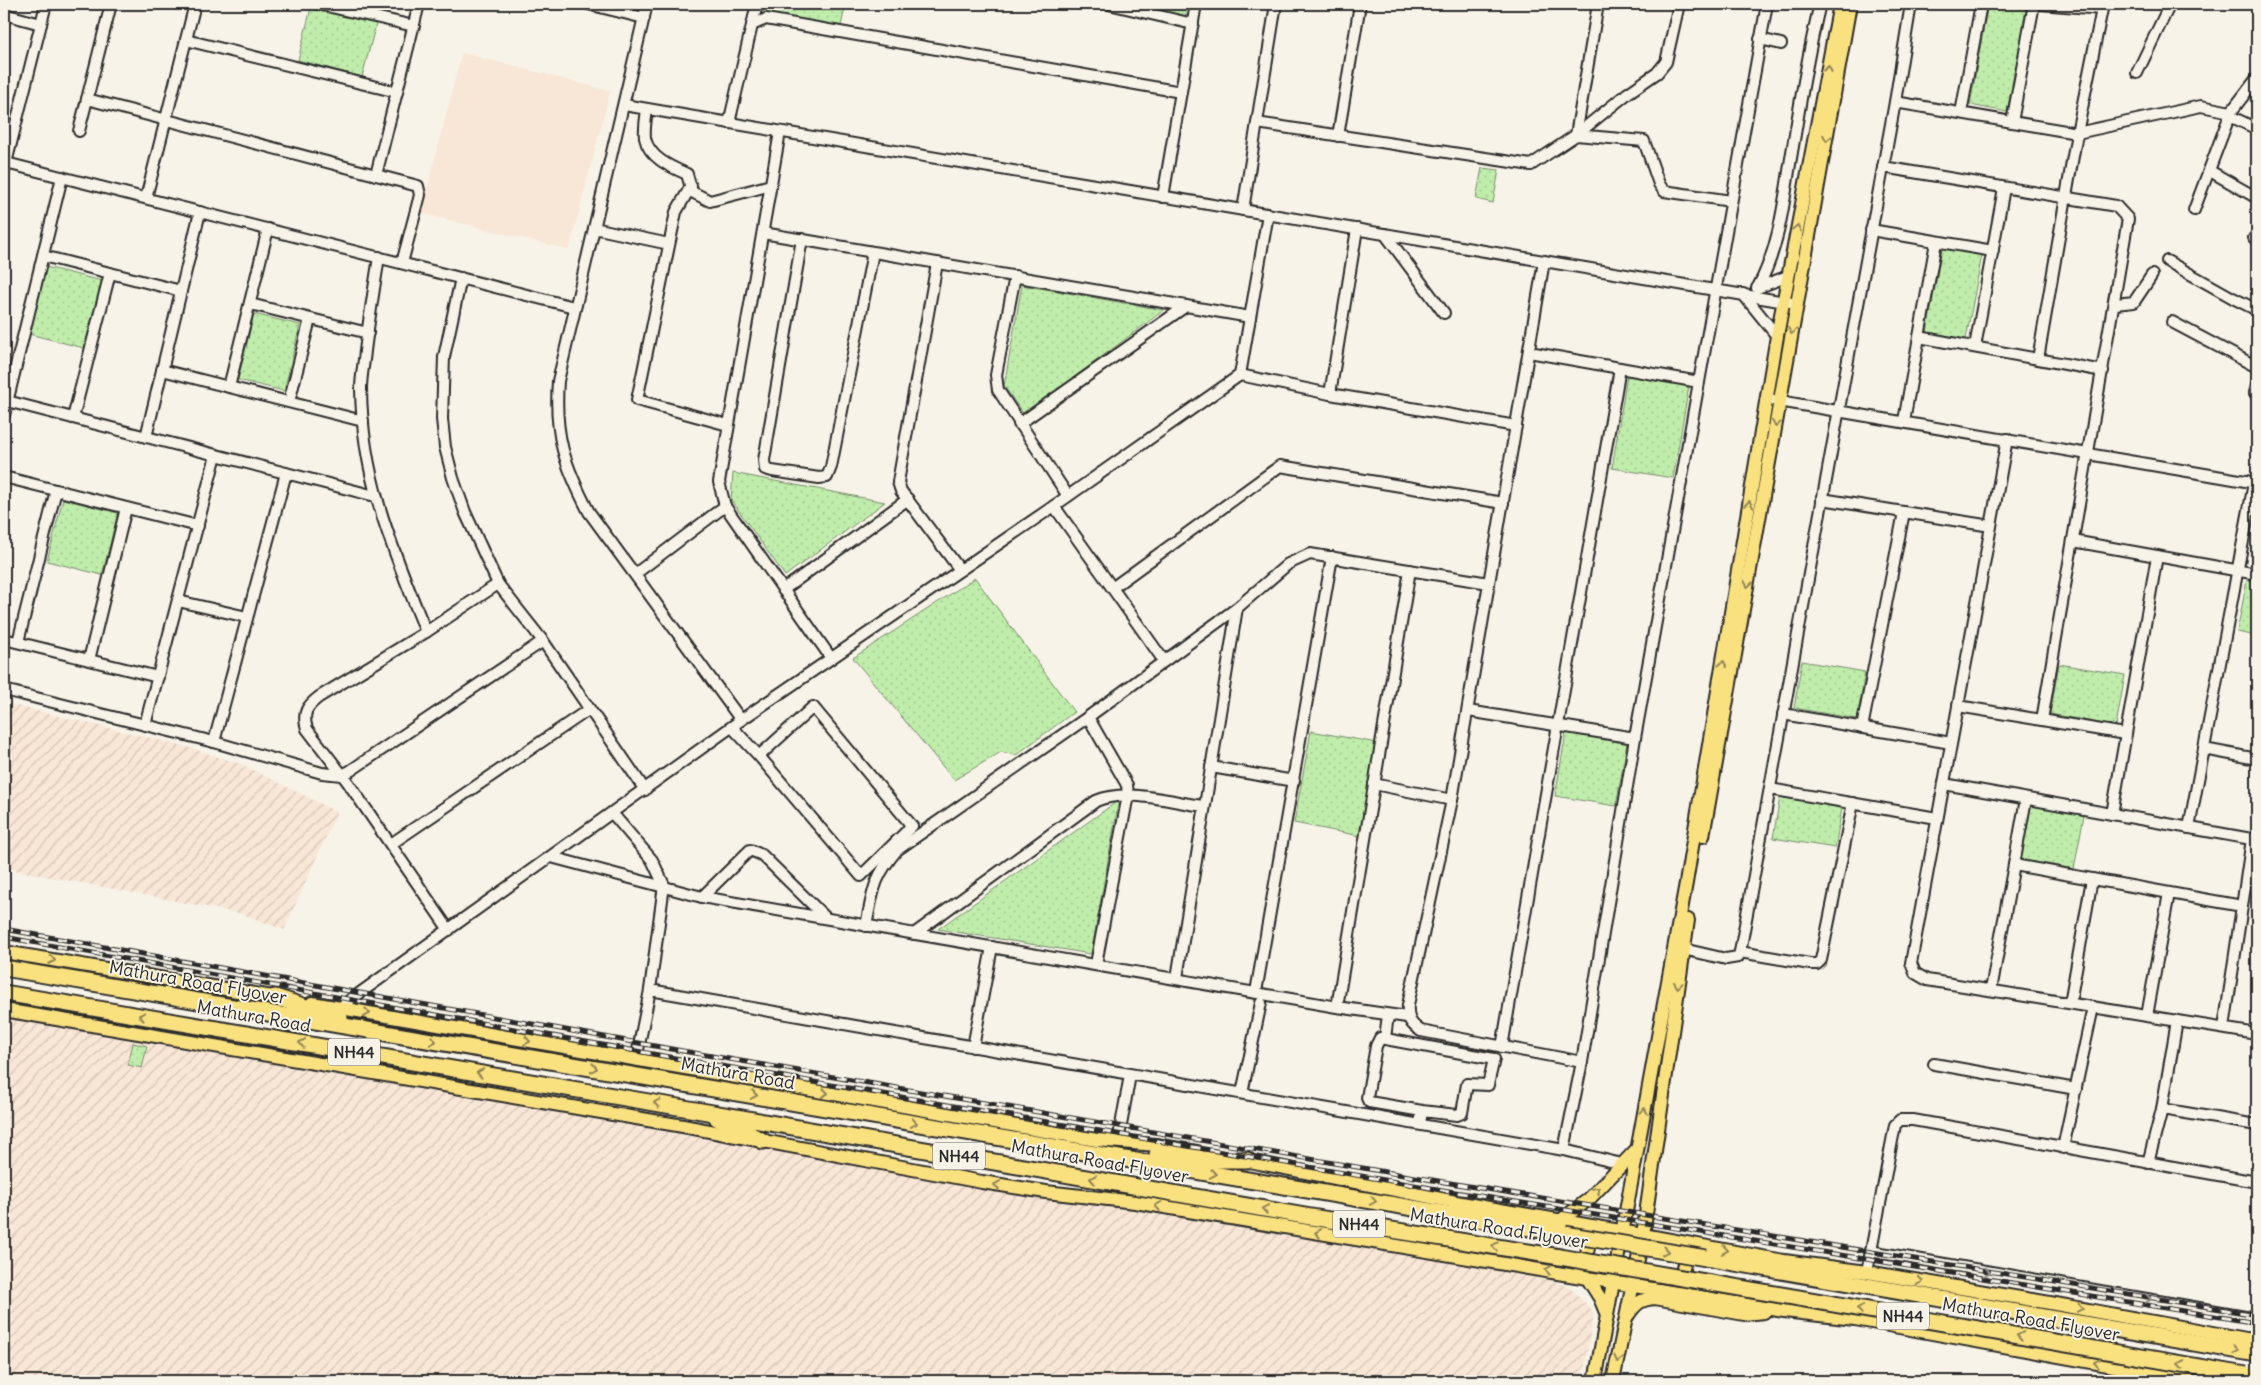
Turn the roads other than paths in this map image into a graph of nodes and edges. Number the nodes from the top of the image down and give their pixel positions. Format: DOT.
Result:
graph roads {
  1 [pos="46,4"];
  2 [pos="111,4"];
  3 [pos="195,4"];
  4 [pos="318,4"];
  5 [pos="419,4"];
  6 [pos="588,4"];
  7 [pos="647,4"];
  8 [pos="757,4"];
  9 [pos="1109,4"];
  10 [pos="1196,4"];
  11 [pos="1276,4"];
  12 [pos="1360,4"];
  13 [pos="1598,4"];
  14 [pos="1679,4"];
  15 [pos="1767,4"];
  16 [pos="1820,4"];
  17 [pos="1840,4"];
  18 [pos="1850,4"];
  19 [pos="1911,4"];
  20 [pos="1981,4"];
  21 [pos="2034,4"];
  22 [pos="2040,4"];
  23 [pos="2170,4"];
  24 [pos="1123,5"];
  25 [pos="5,18"];
  26 [pos="644,18"];
  27 [pos="41,24"];
  28 [pos="1193,24"];
  29 [pos="414,26"];
  30 [pos="752,26"];
  31 [pos="1760,39"];
  32 [pos="186,40"];
  33 [pos="1781,44"];
  34 [pos="2136,73"];
  35 [pos="2257,78"];
  36 [pos="397,92"];
  37 [pos="1181,92"];
  38 [pos="87,99"];
  39 [pos="1895,102"];
  40 [pos="624,105"];
  41 [pos="647,109"];
  42 [pos="1961,113"];
  43 [pos="2231,114"];
  44 [pos="165,120"];
  45 [pos="2012,122"];
  46 [pos="729,123"];
  47 [pos="1257,123"];
  48 [pos="2257,129"];
  49 [pos="79,131"];
  50 [pos="780,132"];
  51 [pos="2077,133"];
  52 [pos="1576,135"];
  53 [pos="1338,136"];
  54 [pos="5,167"];
  55 [pos="1883,167"];
  56 [pos="2210,171"];
  57 [pos="376,175"];
  58 [pos="62,177"];
  59 [pos="771,185"];
  60 [pos="691,186"];
  61 [pos="2004,188"];
  62 [pos="1163,196"];
  63 [pos="146,198"];
  64 [pos="2257,198"];
  65 [pos="2068,200"];
  66 [pos="1731,201"];
  67 [pos="1243,210"];
  68 [pos="2194,210"];
  69 [pos="200,212"];
  70 [pos="1268,214"];
  71 [pos="594,228"];
  72 [pos="268,229"];
  73 [pos="1357,229"];
  74 [pos="1871,230"];
  75 [pos="763,232"];
  76 [pos="1385,234"];
  77 [pos="802,239"];
  78 [pos="1936,242"];
  79 [pos="669,244"];
  80 [pos="1992,251"];
  81 [pos="873,252"];
  82 [pos="43,256"];
  83 [pos="380,257"];
  84 [pos="2167,260"];
  85 [pos="1544,261"];
  86 [pos="402,263"];
  87 [pos="937,263"];
  88 [pos="110,273"];
  89 [pos="2152,275"];
  90 [pos="1015,276"];
  91 [pos="1788,276"];
  92 [pos="461,278"];
  93 [pos="1758,288"];
  94 [pos="1715,290"];
  95 [pos="181,291"];
  96 [pos="1743,294"];
  97 [pos="1783,301"];
  98 [pos="250,304"];
  99 [pos="1797,304"];
  100 [pos="2115,304"];
  101 [pos="1186,306"];
  102 [pos="574,307"];
  103 [pos="2257,310"];
  104 [pos="1444,313"];
  105 [pos="1250,317"];
  106 [pos="310,319"];
  107 [pos="2172,322"];
  108 [pos="368,333"];
  109 [pos="1777,336"];
  110 [pos="1919,337"];
  111 [pos="1975,347"];
  112 [pos="1529,352"];
  113 [pos="2038,359"];
  114 [pos="2257,367"];
  115 [pos="1620,368"];
  116 [pos="162,370"];
  117 [pos="2103,371"];
  118 [pos="1240,375"];
  119 [pos="1698,382"];
  120 [pos="2257,384"];
  121 [pos="229,387"];
  122 [pos="1330,394"];
  123 [pos="2257,395"];
  124 [pos="1766,400"];
  125 [pos="1780,400"];
  126 [pos="7,401"];
  127 [pos="289,402"];
  128 [pos="1838,410"];
  129 [pos="4,415"];
  130 [pos="73,418"];
  131 [pos="363,421"];
  132 [pos="1904,421"];
  133 [pos="1019,424"];
  134 [pos="728,425"];
  135 [pos="1516,426"];
  136 [pos="146,437"];
  137 [pos="2007,439"];
  138 [pos="2088,454"];
  139 [pos="216,455"];
  140 [pos="286,473"];
  141 [pos="4,477"];
  142 [pos="2256,483"];
  143 [pos="56,490"];
  144 [pos="375,496"];
  145 [pos="1068,496"];
  146 [pos="908,499"];
  147 [pos="1822,499"];
  148 [pos="1503,503"];
  149 [pos="725,506"];
  150 [pos="1054,506"];
  151 [pos="126,508"];
  152 [pos="1904,512"];
  153 [pos="198,526"];
  154 [pos="1991,526"];
  155 [pos="2073,541"];
  156 [pos="2156,556"];
  157 [pos="1332,558"];
  158 [pos="960,570"];
  159 [pos="1410,570"];
  160 [pos="2238,570"];
  161 [pos="634,574"];
  162 [pos="2257,574"];
  163 [pos="1489,583"];
  164 [pos="498,584"];
  165 [pos="1112,588"];
  166 [pos="782,590"];
  167 [pos="178,600"];
  168 [pos="1237,608"];
  169 [pos="247,617"];
  170 [pos="426,632"];
  171 [pos="4,639"];
  172 [pos="543,641"];
  173 [pos="18,642"];
  174 [pos="831,658"];
  175 [pos="89,660"];
  176 [pos="1164,661"];
  177 [pos="158,677"];
  178 [pos="4,690"];
  179 [pos="1958,706"];
  180 [pos="588,710"];
  181 [pos="1468,711"];
  182 [pos="1783,714"];
  183 [pos="1088,717"];
  184 [pos="741,720"];
  185 [pos="2042,720"];
  186 [pos="145,725"];
  187 [pos="732,727"];
  188 [pos="1558,727"];
  189 [pos="1862,728"];
  190 [pos="2126,734"];
  191 [pos="1635,738"];
  192 [pos="214,742"];
  193 [pos="1951,744"];
  194 [pos="2204,749"];
  195 [pos="760,756"];
  196 [pos="2257,759"];
  197 [pos="1211,767"];
  198 [pos="342,775"];
  199 [pos="1294,781"];
  200 [pos="1374,784"];
  201 [pos="1944,784"];
  202 [pos="1770,789"];
  203 [pos="645,790"];
  204 [pos="1128,795"];
  205 [pos="2026,799"];
  206 [pos="1452,800"];
  207 [pos="1853,803"];
  208 [pos="1204,806"];
  209 [pos="612,813"];
  210 [pos="2112,814"];
  211 [pos="1938,818"];
  212 [pos="2189,828"];
  213 [pos="2255,840"];
  214 [pos="390,844"];
  215 [pos="551,857"];
  216 [pos="2014,865"];
  217 [pos="2092,879"];
  218 [pos="664,885"];
  219 [pos="2170,893"];
  220 [pos="702,896"];
  221 [pos="2242,906"];
  222 [pos="824,917"];
  223 [pos="866,926"];
  224 [pos="450,930"];
  225 [pos="914,934"];
  226 [pos="992,947"];
  227 [pos="1683,949"];
  228 [pos="4,952"];
  229 [pos="1740,952"];
  230 [pos="1096,964"];
  231 [pos="4,968"];
  232 [pos="1177,978"];
  233 [pos="650,990"];
  234 [pos="1991,990"];
  235 [pos="1256,992"];
  236 [pos="4,993"];
  237 [pos="275,997"];
  238 [pos="1261,1003"];
  239 [pos="2070,1003"];
  240 [pos="1338,1007"];
  241 [pos="2093,1007"];
  242 [pos="339,1008"];
  243 [pos="4,1010"];
  244 [pos="1388,1015"];
  245 [pos="2147,1016"];
  246 [pos="1407,1017"];
  247 [pos="2177,1021"];
  248 [pos="2224,1028"];
  249 [pos="385,1033"];
  250 [pos="2257,1034"];
  251 [pos="1385,1038"];
  252 [pos="973,1047"];
  253 [pos="1502,1047"];
  254 [pos="636,1060"];
  255 [pos="1582,1062"];
  256 [pos="1934,1064"];
  257 [pos="1130,1074"];
  258 [pos="2076,1089"];
  259 [pos="1242,1093"];
  260 [pos="2162,1109"];
  261 [pos="705,1111"];
  262 [pos="1422,1111"];
  263 [pos="1420,1124"];
  264 [pos="2257,1125"];
  265 [pos="763,1141"];
  266 [pos="1118,1142"];
  267 [pos="2063,1148"];
  268 [pos="1637,1149"];
  269 [pos="1564,1150"];
  270 [pos="1083,1151"];
  271 [pos="1246,1160"];
  272 [pos="2148,1163"];
  273 [pos="1622,1164"];
  274 [pos="2257,1182"];
  275 [pos="1560,1221"];
  276 [pos="1583,1225"];
  277 [pos="1621,1231"];
  278 [pos="1643,1236"];
  279 [pos="1698,1245"];
  280 [pos="1870,1252"];
  281 [pos="1867,1272"];
  282 [pos="1581,1276"];
  283 [pos="1613,1281"];
  284 [pos="1633,1285"];
  285 [pos="1694,1295"];
  286 [pos="1784,1311"];
  287 [pos="1607,1316"];
  288 [pos="1627,1316"];
  289 [pos="2257,1318"];
  290 [pos="2257,1341"];
  291 [pos="2257,1354"];
  292 [pos="2257,1377"];
  293 [pos="1595,1381"];
  294 [pos="1613,1381"];
  295 [pos="2196,1381"];
  1 -- 27 [label="street"];
  2 -- 38 [label="street"];
  3 -- 32 [label="street"];
  4 -- 29 [label="street"];
  5 -- 29 [label="street"];
  6 -- 26 [label="street"];
  7 -- 26 [label="street"];
  8 -- 30 [label="street"];
  9 -- 24 [label="street"];
  10 -- 28 [label="street"];
  11 -- 47 [label="street"];
  12 -- 53 [label="street"];
  13 -- 52 [label="street"];
  14 -- 52 [label="street"];
  15 -- 31 [label="street"];
  16 -- 93 [label="street"];
  91 -- 17 [label="main road, one-way"];
  18 -- 99 [label="main road, one-way"];
  19 -- 39 [label="street"];
  20 -- 42 [label="street"];
  21 -- 45 [label="street"];
  22 -- 51 [label="street"];
  23 -- 34 [label="street"];
  24 -- 28 [label="street"];
  25 -- 27 [label="street"];
  26 -- 40 [label="street"];
  27 -- 54 [label="street"];
  28 -- 37 [label="street"];
  29 -- 36 [label="street"];
  30 -- 37 [label="street"];
  30 -- 46 [label="street"];
  31 -- 33 [label="street"];
  31 -- 66 [label="street"];
  32 -- 36 [label="street"];
  32 -- 44 [label="street"];
  35 -- 43 [label="street"];
  36 -- 57 [label="street"];
  37 -- 62 [label="street"];
  38 -- 44 [label="street"];
  38 -- 49 [label="street"];
  39 -- 42 [label="street"];
  39 -- 55 [label="street"];
  40 -- 41 [label="street"];
  40 -- 71 [label="street"];
  41 -- 46 [label="street"];
  41 -- 60 [label="street"];
  42 -- 45 [label="street"];
  43 -- 48 [label="street"];
  43 -- 51 [label="street"];
  43 -- 56 [label="street"];
  44 -- 57 [label="street"];
  44 -- 63 [label="street"];
  45 -- 51 [label="street"];
  46 -- 50 [label="street"];
  47 -- 53 [label="street"];
  47 -- 67 [label="street"];
  50 -- 59 [label="street"];
  50 -- 62 [label="street"];
  51 -- 65 [label="street"];
  52 -- 53 [label="street"];
  52 -- 66 [label="street"];
  54 -- 58 [label="street"];
  55 -- 61 [label="street"];
  55 -- 74 [label="street"];
  56 -- 64 [label="street"];
  56 -- 68 [label="street"];
  57 -- 86 [label="street"];
  58 -- 63 [label="street"];
  58 -- 82 [label="street"];
  59 -- 60 [label="street"];
  59 -- 75 [label="street"];
  60 -- 79 [label="street"];
  61 -- 65 [label="street"];
  61 -- 80 [label="street"];
  62 -- 67 [label="street"];
  63 -- 69 [label="street"];
  65 -- 100 [label="street"];
  65 -- 113 [label="street"];
  66 -- 94 [label="street"];
  67 -- 70 [label="street"];
  69 -- 72 [label="street"];
  69 -- 95 [label="street"];
  70 -- 73 [label="street"];
  70 -- 105 [label="street"];
  71 -- 79 [label="street"];
  71 -- 102 [label="street"];
  72 -- 83 [label="street"];
  72 -- 98 [label="street"];
  73 -- 76 [label="street"];
  73 -- 122 [label="street"];
  74 -- 78 [label="street"];
  74 -- 128 [label="street"];
  75 -- 77 [label="street"];
  75 -- 134 [label="street"];
  76 -- 85 [label="street"];
  76 -- 104 [label="street"];
  77 -- 81 [label="street"];
  77 -- 81 [label="street"];
  78 -- 80 [label="street"];
  78 -- 110 [label="street"];
  79 -- 134 [label="street"];
  80 -- 111 [label="street"];
  81 -- 87 [label="street"];
  82 -- 88 [label="street"];
  82 -- 126 [label="street"];
  83 -- 86 [label="street"];
  83 -- 108 [label="street"];
  84 -- 103 [label="street"];
  85 -- 94 [label="street"];
  85 -- 112 [label="street"];
  86 -- 92 [label="street"];
  87 -- 90 [label="street"];
  87 -- 146 [label="street"];
  88 -- 95 [label="street"];
  88 -- 130 [label="street"];
  89 -- 100 [label="street"];
  90 -- 101 [label="street"];
  90 -- 133 [label="street"];
  91 -- 93 [label="street"];
  91 -- 97 [label="main road"];
  92 -- 102 [label="street"];
  92 -- 164 [label="street"];
  93 -- 96 [label="street"];
  94 -- 96 [label="street"];
  94 -- 119 [label="street"];
  95 -- 116 [label="street"];
  96 -- 97 [label="street"];
  96 -- 109 [label="street"];
  97 -- 99 [label="street"];
  97 -- 109 [label="main road"];
  98 -- 106 [label="street"];
  98 -- 121 [label="street"];
  99 -- 125 [label="main road, one-way"];
  100 -- 117 [label="street"];
  101 -- 105 [label="street"];
  101 -- 133 [label="street"];
  102 -- 161 [label="street"];
  105 -- 118 [label="street"];
  106 -- 108 [label="street"];
  106 -- 127 [label="street"];
  107 -- 114 [label="street"];
  108 -- 131 [label="street"];
  109 -- 124 [label="main road"];
  110 -- 111 [label="street"];
  110 -- 132 [label="street"];
  111 -- 113 [label="street"];
  112 -- 115 [label="street"];
  112 -- 135 [label="street"];
  113 -- 117 [label="street"];
  115 -- 119 [label="street"];
  115 -- 188 [label="street"];
  116 -- 121 [label="street"];
  116 -- 136 [label="street"];
  117 -- 138 [label="street"];
  118 -- 122 [label="street"];
  118 -- 145 [label="street"];
  119 -- 191 [label="street"];
  120 -- 123 [label="street"];
  121 -- 127 [label="street"];
  122 -- 135 [label="street"];
  124 -- 125 [label="street"];
  268 -- 124 [label="main road, one-way"];
  125 -- 128 [label="street"];
  125 -- 227 [label="main road, one-way"];
  126 -- 129 [label="street"];
  126 -- 130 [label="street"];
  127 -- 131 [label="street"];
  128 -- 132 [label="street"];
  128 -- 147 [label="street"];
  130 -- 136 [label="street"];
  131 -- 144 [label="street"];
  132 -- 137 [label="street"];
  133 -- 145 [label="street"];
  134 -- 149 [label="street"];
  135 -- 148 [label="street"];
  136 -- 139 [label="street"];
  137 -- 138 [label="street"];
  137 -- 154 [label="street"];
  138 -- 142 [label="street"];
  138 -- 155 [label="street"];
  139 -- 140 [label="street"];
  139 -- 153 [label="street"];
  140 -- 144 [label="street"];
  140 -- 169 [label="street"];
  141 -- 143 [label="street"];
  142 -- 160 [label="street"];
  143 -- 151 [label="street"];
  143 -- 173 [label="street"];
  144 -- 170 [label="street"];
  145 -- 150 [label="street"];
  146 -- 158 [label="street"];
  146 -- 166 [label="street"];
  147 -- 152 [label="street"];
  147 -- 182 [label="street"];
  148 -- 163 [label="street"];
  148 -- 165 [label="street"];
  149 -- 161 [label="street"];
  149 -- 166 [label="street"];
  150 -- 158 [label="street"];
  150 -- 165 [label="street"];
  151 -- 153 [label="street"];
  151 -- 175 [label="street"];
  152 -- 154 [label="street"];
  152 -- 189 [label="street"];
  153 -- 167 [label="street"];
  154 -- 179 [label="street"];
  155 -- 156 [label="street"];
  155 -- 185 [label="street"];
  156 -- 160 [label="street"];
  156 -- 190 [label="street"];
  157 -- 159 [label="street"];
  157 -- 168 [label="street"];
  157 -- 199 [label="street"];
  158 -- 174 [label="street"];
  159 -- 163 [label="street"];
  159 -- 200 [label="street"];
  160 -- 162 [label="street"];
  160 -- 194 [label="street"];
  161 -- 184 [label="street"];
  163 -- 181 [label="street"];
  164 -- 170 [label="street"];
  164 -- 172 [label="street"];
  165 -- 176 [label="street"];
  166 -- 174 [label="street"];
  167 -- 169 [label="street"];
  167 -- 177 [label="street"];
  168 -- 176 [label="street"];
  168 -- 197 [label="street"];
  169 -- 192 [label="street"];
  170 -- 198 [label="street"];
  171 -- 173 [label="street"];
  172 -- 180 [label="street"];
  172 -- 198 [label="street"];
  173 -- 175 [label="street"];
  174 -- 184 [label="street"];
  175 -- 177 [label="street"];
  176 -- 183 [label="street"];
  177 -- 186 [label="street"];
  178 -- 186 [label="street"];
  179 -- 185 [label="street"];
  179 -- 193 [label="street"];
  180 -- 203 [label="street"];
  180 -- 214 [label="street"];
  181 -- 188 [label="street"];
  181 -- 206 [label="street"];
  182 -- 189 [label="street"];
  182 -- 202 [label="street"];
  183 -- 204 [label="street"];
  183 -- 223 [label="street"];
  184 -- 187 [label="street"];
  185 -- 190 [label="street"];
  186 -- 192 [label="street"];
  187 -- 195 [label="street"];
  187 -- 203 [label="street"];
  188 -- 191 [label="street"];
  188 -- 253 [label="street"];
  189 -- 193 [label="street"];
  190 -- 210 [label="street"];
  191 -- 255 [label="street"];
  192 -- 198 [label="street"];
  193 -- 201 [label="street"];
  194 -- 196 [label="street"];
  194 -- 212 [label="street"];
  195 -- 195 [label="street"];
  197 -- 199 [label="street"];
  197 -- 208 [label="street"];
  198 -- 214 [label="street"];
  199 -- 235 [label="street"];
  200 -- 206 [label="street"];
  200 -- 240 [label="street"];
  201 -- 205 [label="street"];
  201 -- 211 [label="street"];
  202 -- 207 [label="street"];
  202 -- 229 [label="street"];
  203 -- 209 [label="street"];
  204 -- 208 [label="street"];
  204 -- 225 [label="street"];
  204 -- 230 [label="street"];
  205 -- 210 [label="street"];
  205 -- 216 [label="street"];
  206 -- 246 [label="street"];
  207 -- 211 [label="street"];
  207 -- 229 [label="street"];
  208 -- 232 [label="street"];
  209 -- 215 [label="street"];
  209 -- 218 [label="street"];
  210 -- 212 [label="street"];
  211 -- 234 [label="street"];
  212 -- 213 [label="street"];
  213 -- 221 [label="street"];
  214 -- 224 [label="street"];
  215 -- 218 [label="street"];
  215 -- 224 [label="street"];
  216 -- 217 [label="street"];
  216 -- 234 [label="street"];
  217 -- 219 [label="street"];
  217 -- 239 [label="street"];
  218 -- 220 [label="street"];
  218 -- 233 [label="street"];
  219 -- 221 [label="street"];
  219 -- 245 [label="street"];
  220 -- 222 [label="street"];
  220 -- 222 [label="street"];
  221 -- 248 [label="street"];
  222 -- 223 [label="street"];
  223 -- 225 [label="street"];
  224 -- 242 [label="street"];
  225 -- 226 [label="street"];
  226 -- 230 [label="street"];
  226 -- 252 [label="street"];
  227 -- 229 [label="street"];
  227 -- 278 [label="main road, one-way"];
  228 -- 237 [label="main road, one-way"];
  230 -- 232 [label="street"];
  231 -- 249 [label="highway, Mathura Road Flyover / NH44"];
  232 -- 235 [label="street"];
  233 -- 252 [label="street"];
  233 -- 254 [label="street"];
  234 -- 239 [label="street"];
  235 -- 240 [label="street"];
  261 -- 236 [label="highway, Mathura Road / NH44, one-way"];
  237 -- 242 [label="main road"];
  237 -- 249 [label="highway"];
  238 -- 259 [label="street"];
  239 -- 241 [label="street"];
  240 -- 244 [label="street"];
  241 -- 245 [label="street"];
  241 -- 258 [label="street"];
  242 -- 254 [label="main road, one-way"];
  243 -- 265 [label="main road"];
  244 -- 246 [label="street"];
  244 -- 251 [label="street"];
  245 -- 247 [label="street"];
  246 -- 253 [label="street"];
  247 -- 248 [label="street"];
  247 -- 260 [label="street"];
  248 -- 250 [label="street"];
  249 -- 270 [label="highway, Mathura Road / NH44, one-way"];
  251 -- 262 [label="street"];
  251 -- 262 [label="street"];
  252 -- 257 [label="street"];
  253 -- 255 [label="street"];
  254 -- 266 [label="main road, one-way"];
  255 -- 269 [label="street"];
  256 -- 258 [label="street"];
  257 -- 259 [label="street"];
  257 -- 266 [label="street"];
  258 -- 267 [label="street"];
  259 -- 263 [label="street"];
  260 -- 264 [label="street"];
  260 -- 272 [label="street"];
  261 -- 265 [label="highway"];
  292 -- 261 [label="highway, Mathura Road Flyover / NH44, one-way, bridge"];
  262 -- 263 [label="street"];
  263 -- 269 [label="street"];
  282 -- 265 [label="main road, one-way"];
  266 -- 271 [label="main road"];
  267 -- 272 [label="street"];
  267 -- 280 [label="street"];
  268 -- 273 [label="main road"];
  268 -- 277 [label="main road"];
  269 -- 273 [label="street"];
  270 -- 271 [label="highway"];
  270 -- 291 [label="highway, Mathura Road Flyover / NH44, one-way, bridge"];
  271 -- 275 [label="main road"];
  272 -- 274 [label="street"];
  275 -- 273 [label="main road, one-way"];
  275 -- 276 [label="main road"];
  276 -- 277 [label="main road"];
  276 -- 282 [label="main road"];
  277 -- 278 [label="main road"];
  277 -- 283 [label="main road"];
  278 -- 279 [label="main road"];
  278 -- 284 [label="main road"];
  279 -- 281 [label="main road, one-way"];
  279 -- 285 [label="main road"];
  280 -- 281 [label="street"];
  280 -- 289 [label="street, one-way"];
  281 -- 290 [label="main road, one-way"];
  282 -- 283 [label="main road"];
  282 -- 287 [label="main road"];
  283 -- 284 [label="main road"];
  283 -- 287 [label="main road"];
  284 -- 285 [label="main road"];
  284 -- 288 [label="main road"];
  285 -- 286 [label="main road"];
  286 -- 288 [label="main road"];
  295 -- 286 [label="main road, one-way"];
  287 -- 293 [label="main road"];
  288 -- 294 [label="main road, one-way"];
}
